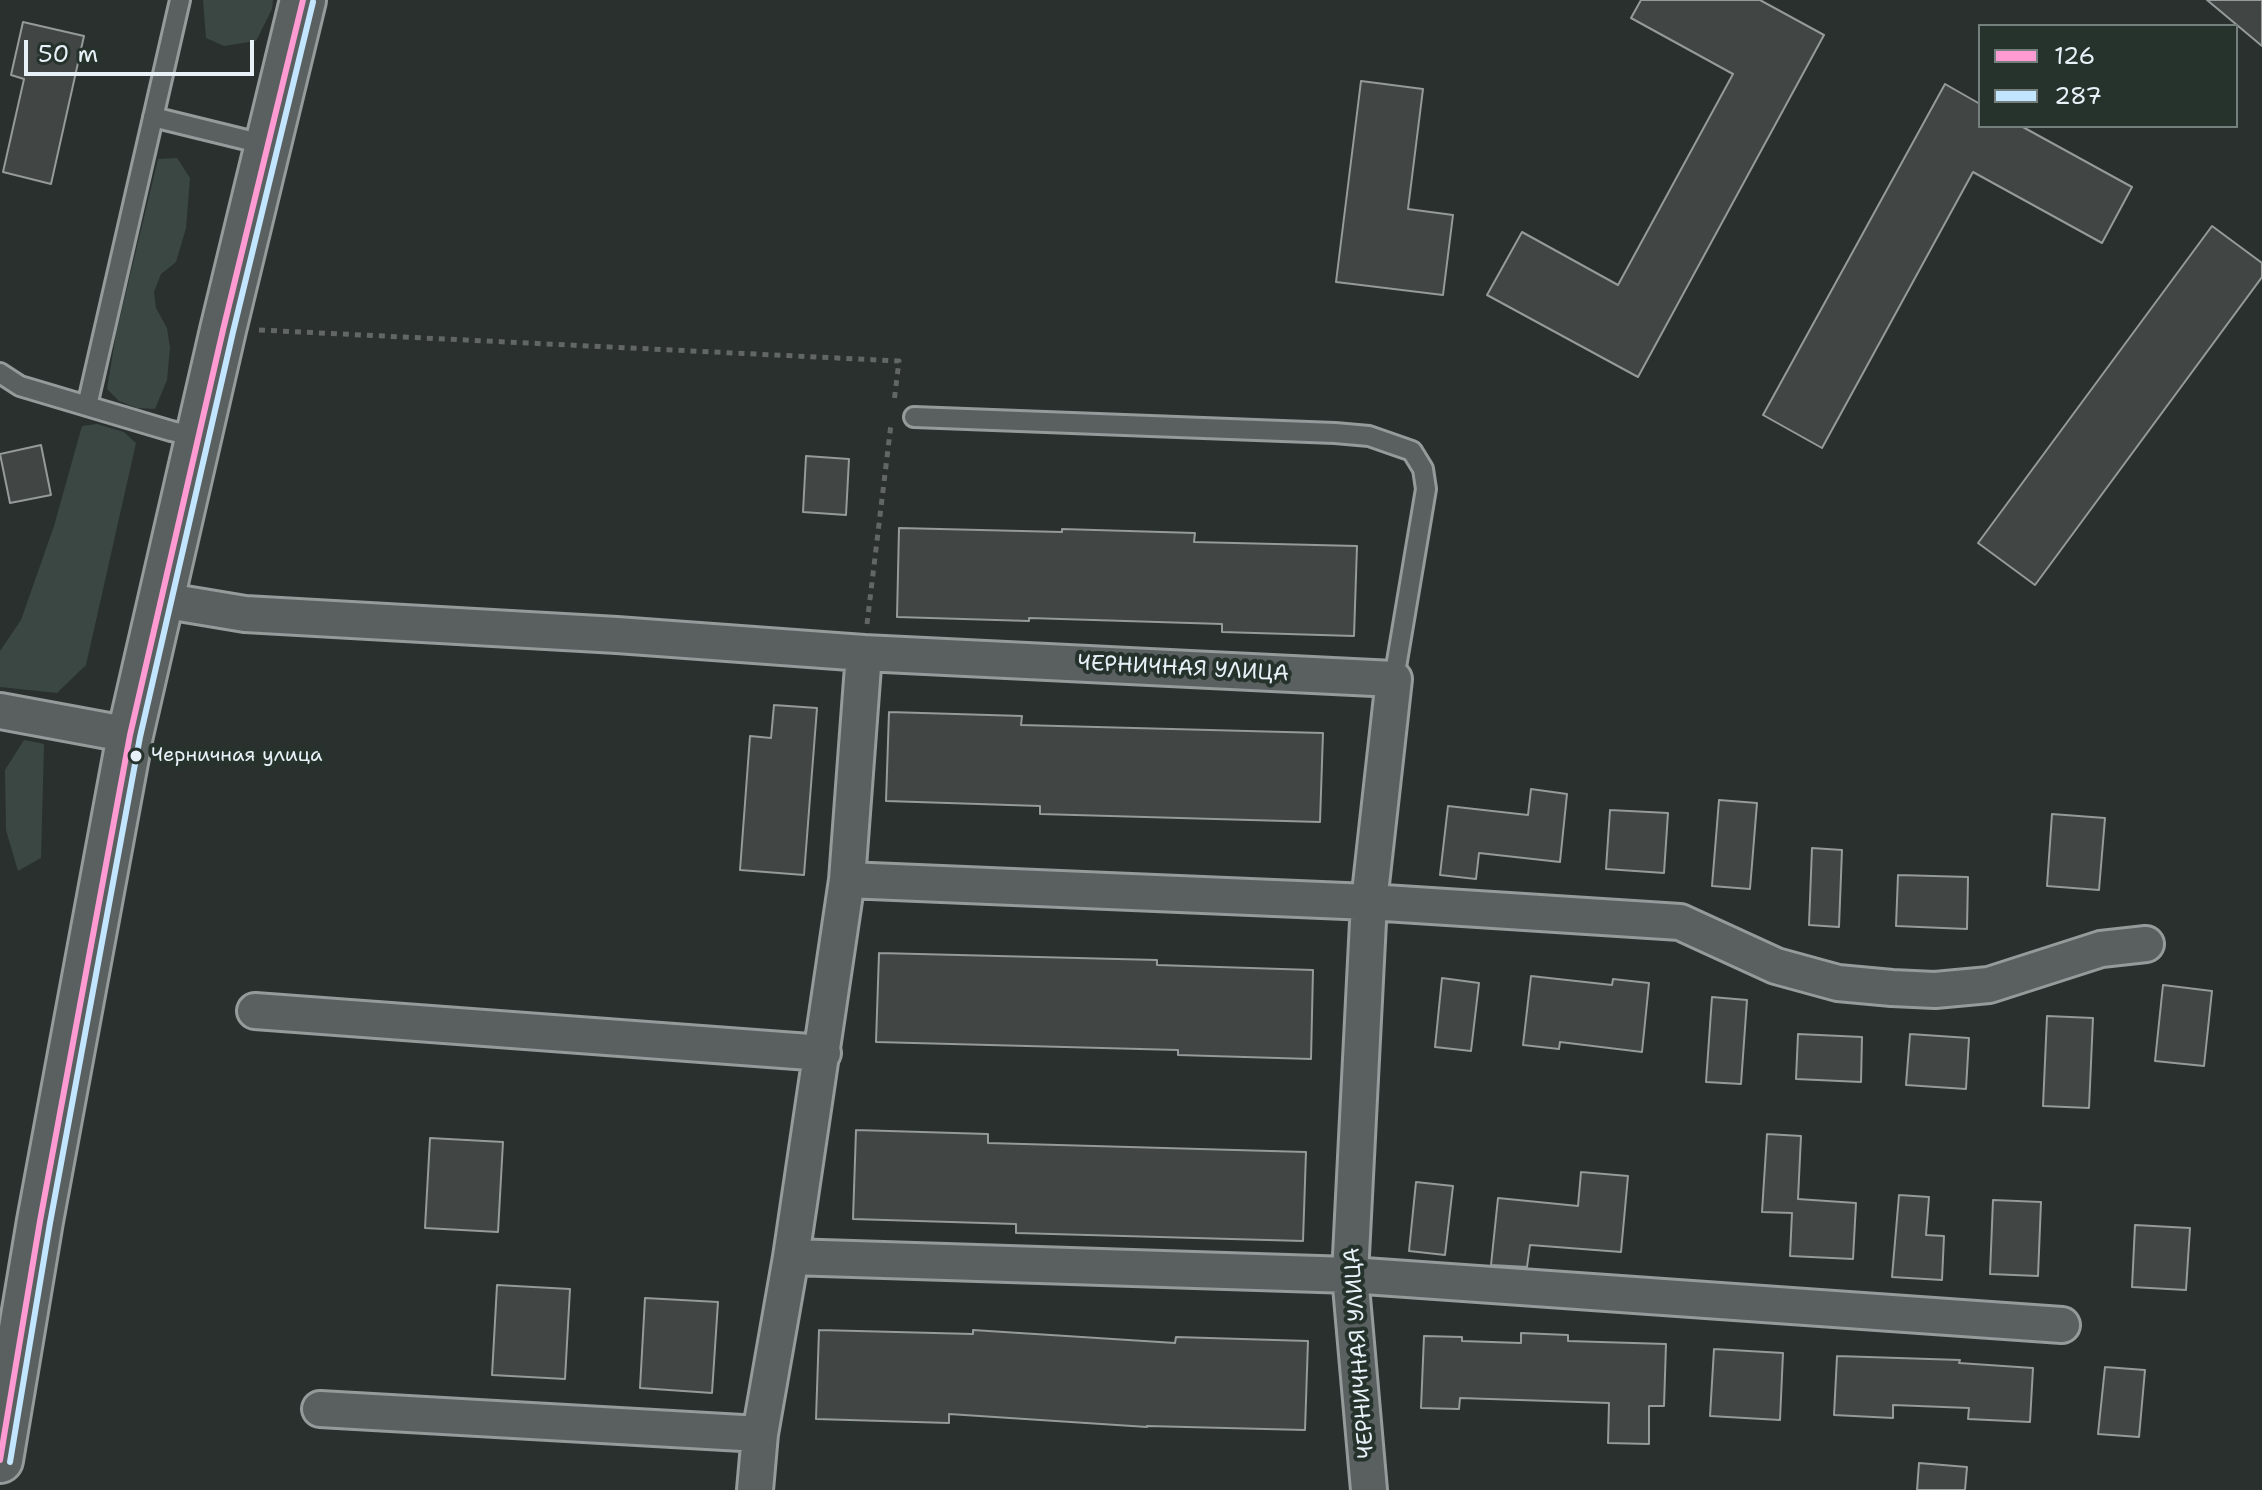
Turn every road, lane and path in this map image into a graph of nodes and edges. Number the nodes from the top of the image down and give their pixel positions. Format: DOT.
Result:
graph roads {
  1 [pos="180,0"];
  2 [pos="303,0"];
  3 [pos="153,117"];
  4 [pos="267,145"];
  5 [pos="223,330"];
  6 [pos="0,373"];
  7 [pos="87,406"];
  8 [pos="893,408"];
  9 [pos="914,417"];
  10 [pos="891,424"];
  11 [pos="198,437"];
  12 [pos="161,600"];
  13 [pos="864,653"];
  14 [pos="1394,679"];
  15 [pos="0,711"];
  16 [pos="130,735"];
  17 [pos="847,880"];
  18 [pos="1369,902"];
  19 [pos="2146,944"];
  20 [pos="255,1011"];
  21 [pos="823,1053"];
  22 [pos="791,1257"];
  23 [pos="1350,1275"];
  24 [pos="2062,1325"];
  25 [pos="320,1409"];
  26 [pos="760,1434"];
  27 [pos="0,1460"];
  28 [pos="755,1490"];
  29 [pos="1369,1490"];
  1 -- 3 [label="lane"];
  2 -- 4 [label="main road"];
  3 -- 4 [label="lane"];
  3 -- 7 [label="lane"];
  4 -- 5 [label="main road"];
  5 -- 8 [label="path"];
  5 -- 11 [label="main road"];
  6 -- 7 [label="lane"];
  7 -- 11 [label="lane"];
  9 -- 14 [label="lane"];
  10 -- 13 [label="path"];
  11 -- 12 [label="main road"];
  12 -- 13 [label="street, ЧЕРНИЧНАЯ УЛИЦА"];
  12 -- 16 [label="main road"];
  13 -- 14 [label="street, ЧЕРНИЧНАЯ УЛИЦА"];
  13 -- 17 [label="street"];
  14 -- 18 [label="street, ЧЕРНИЧНАЯ УЛИЦА"];
  15 -- 16 [label="street"];
  16 -- 27 [label="main road"];
  17 -- 18 [label="street"];
  17 -- 21 [label="street"];
  18 -- 19 [label="street"];
  18 -- 23 [label="street, ЧЕРНИЧНАЯ УЛИЦА"];
  20 -- 21 [label="street"];
  21 -- 22 [label="street"];
  22 -- 23 [label="street"];
  22 -- 26 [label="street"];
  23 -- 24 [label="street"];
  23 -- 29 [label="street, ЧЕРНИЧНАЯ УЛИЦА"];
  25 -- 26 [label="street"];
  26 -- 28 [label="street"];
}
